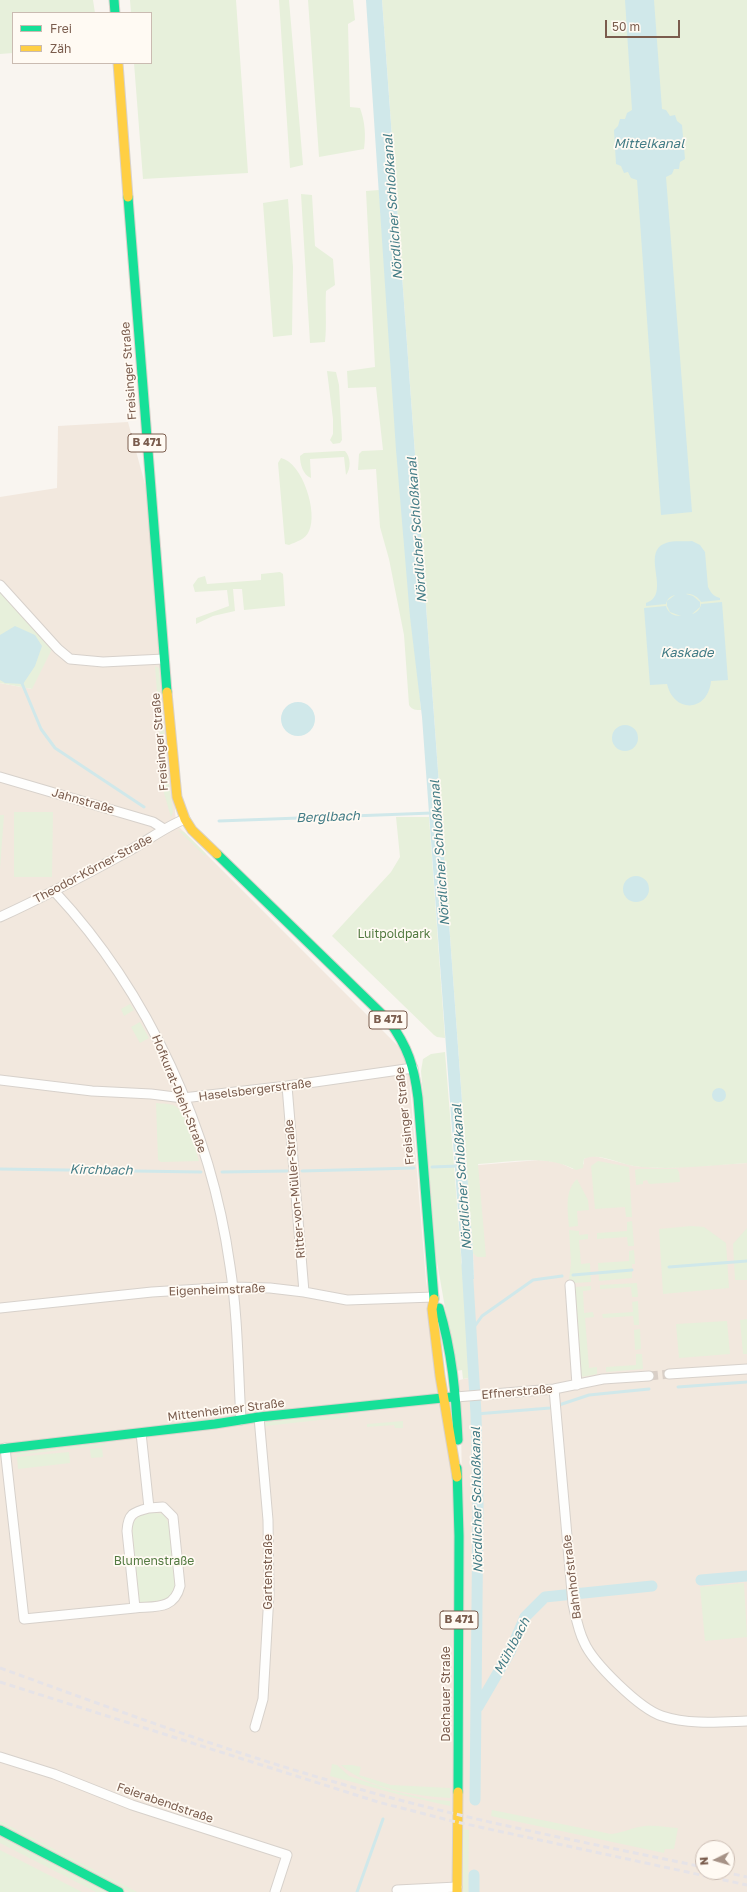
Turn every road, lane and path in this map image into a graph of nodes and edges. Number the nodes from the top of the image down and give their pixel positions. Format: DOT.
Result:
graph roads {
  1 [pos="114,0"];
  2 [pos="115,12"];
  3 [pos="118,64"];
  4 [pos="0,585"];
  5 [pos="164,659"];
  6 [pos="0,777"];
  7 [pos="185,819"];
  8 [pos="164,829"];
  9 [pos="55,892"];
  10 [pos="0,917"];
  11 [pos="413,1068"];
  12 [pos="0,1080"];
  13 [pos="286,1086"];
  14 [pos="183,1098"];
  15 [pos="570,1285"];
  16 [pos="233,1287"];
  17 [pos="304,1292"];
  18 [pos="434,1297"];
  19 [pos="0,1308"];
  20 [pos="747,1369"];
  21 [pos="669,1374"];
  22 [pos="649,1376"];
  23 [pos="577,1385"];
  24 [pos="554,1389"];
  25 [pos="456,1397"];
  26 [pos="444,1398"];
  27 [pos="259,1417"];
  28 [pos="241,1420"];
  29 [pos="141,1432"];
  30 [pos="3,1449"];
  31 [pos="457,1478"];
  32 [pos="149,1508"];
  33 [pos="135,1608"];
  34 [pos="747,1721"];
  35 [pos="256,1726"];
  36 [pos="0,1757"];
  37 [pos="0,1830"];
  38 [pos="397,1890"];
  39 [pos="457,1890"];
  40 [pos="120,1892"];
  41 [pos="275,1892"];
  1 -- 2 [label="main road"];
  3 -- 5 [label="main road, Freisinger Straße / B 471"];
  4 -- 5 [label="street"];
  5 -- 7 [label="main road, Freisinger Straße / B 471"];
  6 -- 8 [label="street, Jahnstraße"];
  7 -- 8 [label="street, Theodor-Körner-Straße"];
  7 -- 11 [label="main road, Freisinger Straße / B 471"];
  8 -- 9 [label="street, Theodor-Körner-Straße"];
  9 -- 10 [label="street, Theodor-Körner-Straße"];
  9 -- 14 [label="street, Hofkurat-Diehl-Straße"];
  11 -- 13 [label="street, Haselsbergerstraße"];
  11 -- 18 [label="main road, Freisinger Straße / B 471"];
  12 -- 14 [label="street, Haselsbergerstraße"];
  13 -- 14 [label="street, Haselsbergerstraße"];
  13 -- 17 [label="street, Ritter-von-Müller-Straße"];
  14 -- 16 [label="street, Hofkurat-Diehl-Straße"];
  15 -- 23 [label="street"];
  16 -- 17 [label="street, Eigenheimstraße"];
  16 -- 19 [label="street, Eigenheimstraße"];
  16 -- 28 [label="street, Hofkurat-Diehl-Straße"];
  17 -- 18 [label="street, Eigenheimstraße"];
  18 -- 25 [label="main road, Dachauer Straße"];
  18 -- 26 [label="main road, Freisinger Straße / B 471"];
  20 -- 21 [label="street"];
  22 -- 23 [label="street, Effnerstraße"];
  23 -- 24 [label="street, Effnerstraße"];
  24 -- 25 [label="street, Effnerstraße"];
  24 -- 34 [label="street, Bahnhofstraße"];
  25 -- 26 [label="main road, Mittenheimer Straße"];
  25 -- 31 [label="main road, Dachauer Straße / B 471"];
  26 -- 27 [label="main road, Mittenheimer Straße"];
  26 -- 31 [label="main road, Dachauer Straße / B 471"];
  27 -- 28 [label="main road, Mittenheimer Straße"];
  27 -- 35 [label="street, Gartenstraße"];
  28 -- 29 [label="main road, Mittenheimer Straße"];
  29 -- 30 [label="main road, Mittenheimer Straße"];
  29 -- 32 [label="street"];
  30 -- 33 [label="street"];
  31 -- 39 [label="main road, Dachauer Straße / B 471"];
  32 -- 33 [label="street"];
  32 -- 33 [label="street"];
  36 -- 41 [label="street, Feierabendstraße"];
  37 -- 40 [label="main road"];
  38 -- 39 [label="street, Dachauer Straße"];
}
